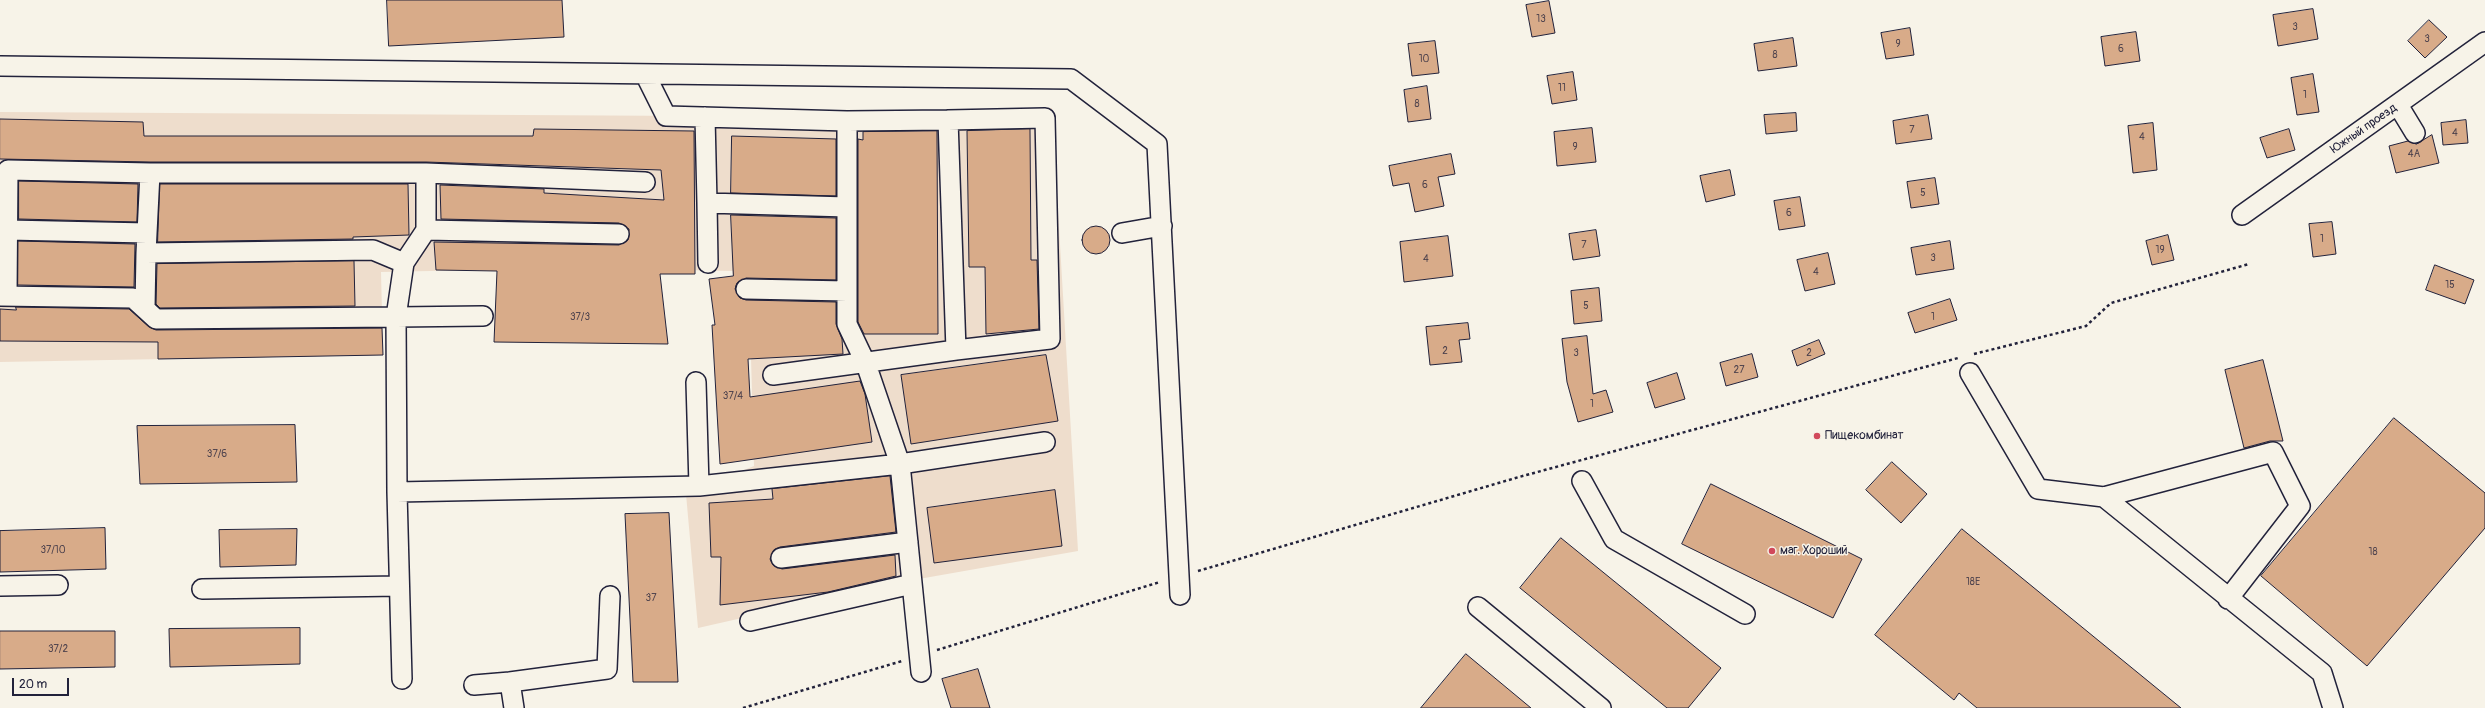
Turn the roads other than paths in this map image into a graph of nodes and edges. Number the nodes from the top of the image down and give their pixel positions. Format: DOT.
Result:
graph roads {
  1 [pos="2485,42"];
  2 [pos="0,66"];
  3 [pos="645,74"];
  4 [pos="2398,105"];
  5 [pos="705,117"];
  6 [pos="948,120"];
  7 [pos="847,121"];
  8 [pos="2415,133"];
  9 [pos="150,173"];
  10 [pos="426,173"];
  11 [pos="645,182"];
  12 [pos="707,203"];
  13 [pos="847,207"];
  14 [pos="2242,215"];
  15 [pos="1162,226"];
  16 [pos="8,230"];
  17 [pos="426,230"];
  18 [pos="147,233"];
  19 [pos="1122,233"];
  20 [pos="619,234"];
  21 [pos="146,253"];
  22 [pos="404,263"];
  23 [pos="708,263"];
  24 [pos="746,289"];
  25 [pos="847,291"];
  26 [pos="4,296"];
  27 [pos="145,308"];
  28 [pos="483,316"];
  29 [pos="396,317"];
  30 [pos="956,350"];
  31 [pos="866,364"];
  32 [pos="1967,365"];
  33 [pos="773,375"];
  34 [pos="696,382"];
  35 [pos="1045,442"];
  36 [pos="900,464"];
  37 [pos="1582,481"];
  38 [pos="699,486"];
  39 [pos="397,492"];
  40 [pos="2104,497"];
  41 [pos="908,542"];
  42 [pos="781,558"];
  43 [pos="912,584"];
  44 [pos="58,585"];
  45 [pos="0,586"];
  46 [pos="400,586"];
  47 [pos="202,589"];
  48 [pos="1180,595"];
  49 [pos="610,596"];
  50 [pos="2228,599"];
  51 [pos="1478,607"];
  52 [pos="1745,614"];
  53 [pos="750,621"];
  54 [pos="920,664"];
  55 [pos="402,679"];
  56 [pos="510,682"];
  57 [pos="474,685"];
  58 [pos="514,708"];
  59 [pos="1601,708"];
  60 [pos="2333,708"];
  1 -- 4 [label="street, Южный проезд"];
  2 -- 3 [label="street"];
  3 -- 5 [label="street"];
  3 -- 15 [label="street"];
  4 -- 8 [label="street"];
  4 -- 14 [label="street, Южный проезд"];
  5 -- 7 [label="street"];
  5 -- 12 [label="street"];
  6 -- 7 [label="street"];
  6 -- 30 [label="street"];
  6 -- 30 [label="street"];
  7 -- 13 [label="street"];
  9 -- 10 [label="street"];
  9 -- 16 [label="street"];
  9 -- 18 [label="street"];
  10 -- 11 [label="street"];
  10 -- 17 [label="street"];
  12 -- 13 [label="street"];
  12 -- 23 [label="street"];
  13 -- 25 [label="street"];
  15 -- 19 [label="street"];
  15 -- 48 [label="street"];
  16 -- 18 [label="street"];
  16 -- 26 [label="street"];
  17 -- 20 [label="street"];
  17 -- 22 [label="street"];
  18 -- 21 [label="street"];
  21 -- 22 [label="street"];
  21 -- 27 [label="street"];
  22 -- 29 [label="street"];
  24 -- 25 [label="street"];
  25 -- 31 [label="street"];
  26 -- 27 [label="street"];
  27 -- 29 [label="street"];
  28 -- 29 [label="street"];
  29 -- 39 [label="street"];
  30 -- 31 [label="street"];
  31 -- 33 [label="street"];
  31 -- 36 [label="street"];
  32 -- 40 [label="street"];
  34 -- 38 [label="street"];
  35 -- 36 [label="street"];
  36 -- 38 [label="street"];
  36 -- 41 [label="street"];
  37 -- 52 [label="street"];
  38 -- 39 [label="street"];
  39 -- 46 [label="street"];
  40 -- 50 [label="street"];
  40 -- 50 [label="street"];
  41 -- 42 [label="street"];
  41 -- 43 [label="street"];
  43 -- 53 [label="street"];
  43 -- 54 [label="street"];
  44 -- 45 [label="street"];
  46 -- 47 [label="street"];
  46 -- 55 [label="street"];
  49 -- 56 [label="street"];
  50 -- 60 [label="street"];
  51 -- 59 [label="street"];
  56 -- 57 [label="street"];
  56 -- 58 [label="street"];
}
